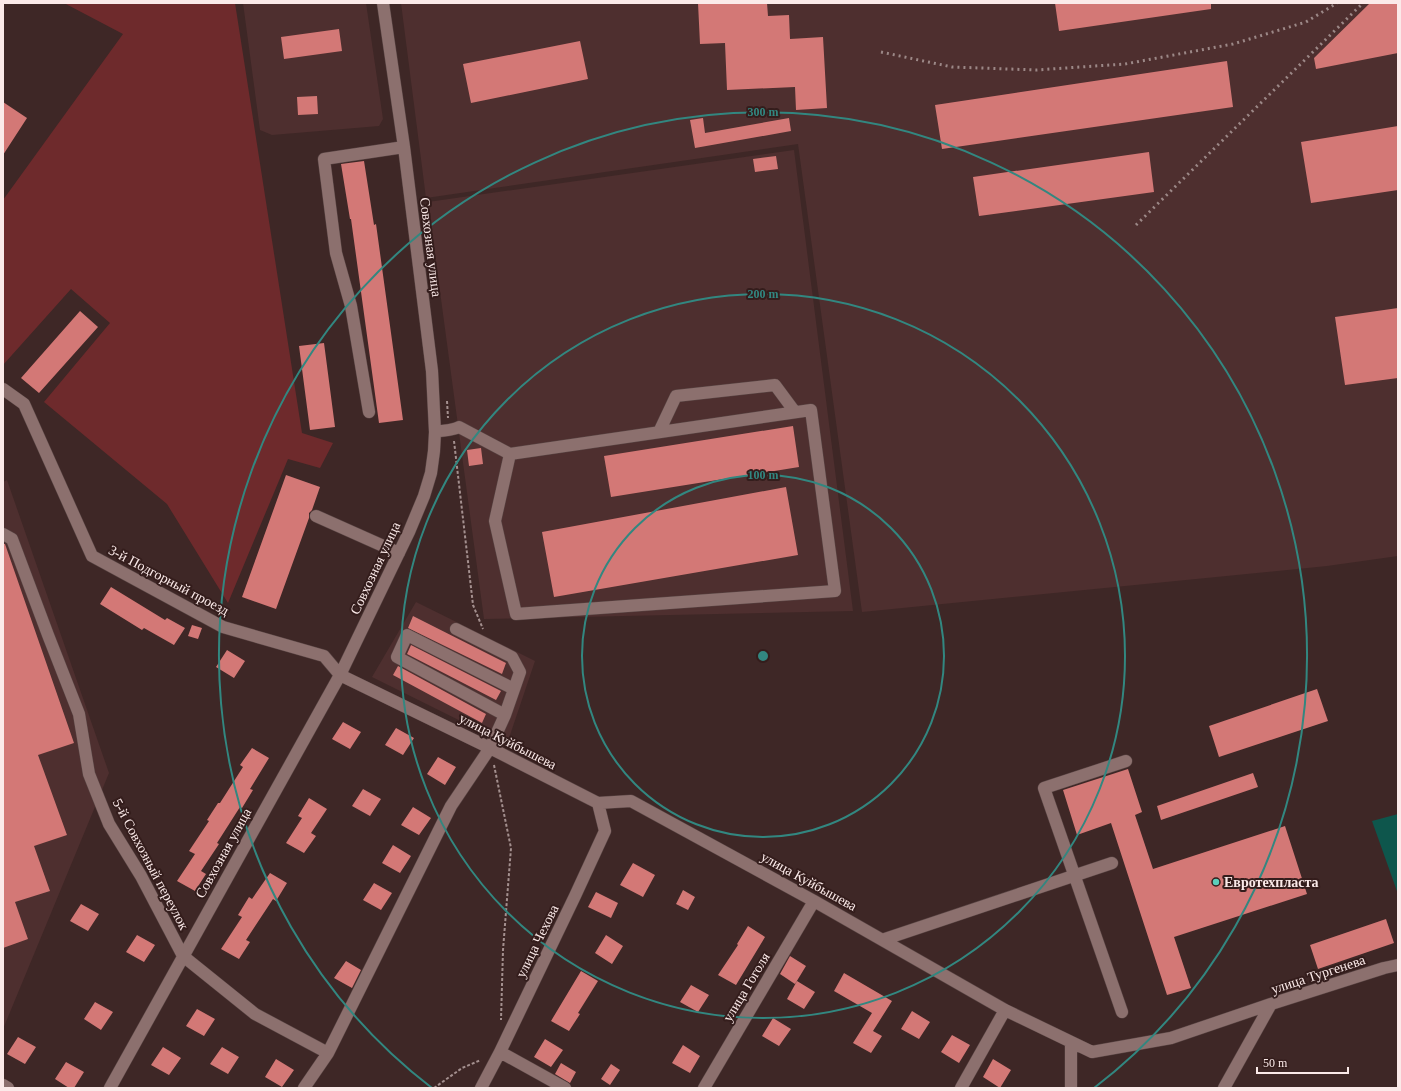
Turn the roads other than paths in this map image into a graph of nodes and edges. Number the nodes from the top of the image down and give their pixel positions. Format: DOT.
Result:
graph roads {
  1 [pos="383,3"];
  2 [pos="404,146"];
  3 [pos="3,390"];
  4 [pos="369,412"];
  5 [pos="796,412"];
  6 [pos="435,432"];
  7 [pos="659,432"];
  8 [pos="510,454"];
  9 [pos="316,516"];
  10 [pos="3,534"];
  11 [pos="399,553"];
  12 [pos="456,629"];
  13 [pos="340,675"];
  14 [pos="514,689"];
  15 [pos="505,715"];
  16 [pos="490,748"];
  17 [pos="1126,762"];
  18 [pos="598,803"];
  19 [pos="1112,863"];
  20 [pos="1075,875"];
  21 [pos="814,901"];
  22 [pos="882,940"];
  23 [pos="183,956"];
  24 [pos="1398,965"];
  25 [pos="1271,1004"];
  26 [pos="1004,1010"];
  27 [pos="1122,1012"];
  28 [pos="1071,1042"];
  29 [pos="500,1052"];
  30 [pos="328,1053"];
  31 [pos="3,1085"];
  32 [pos="8,1088"];
  33 [pos="110,1088"];
  34 [pos="304,1088"];
  35 [pos="481,1088"];
  36 [pos="565,1088"];
  37 [pos="704,1088"];
  38 [pos="961,1088"];
  39 [pos="1071,1088"];
  40 [pos="1224,1088"];
  1 -- 2 [label="street, Совхозная улица"];
  2 -- 4 [label="street"];
  2 -- 6 [label="street, Совхозная улица"];
  3 -- 13 [label="street, 3-й Подгорный проезд"];
  5 -- 7 [label="street"];
  5 -- 7 [label="street"];
  5 -- 8 [label="street"];
  6 -- 8 [label="street"];
  6 -- 11 [label="street, Совхозная улица"];
  7 -- 8 [label="street"];
  9 -- 11 [label="street"];
  10 -- 23 [label="street, 5-й Совхозный переулок"];
  11 -- 13 [label="street, Совхозная улица"];
  12 -- 14 [label="street"];
  13 -- 16 [label="street, улица Куйбышева"];
  13 -- 23 [label="street, Совхозная улица"];
  14 -- 15 [label="street"];
  14 -- 15 [label="street"];
  15 -- 16 [label="street"];
  16 -- 18 [label="street, улица Куйбышева"];
  16 -- 30 [label="street"];
  17 -- 20 [label="street"];
  18 -- 21 [label="street, улица Куйбышева"];
  18 -- 29 [label="street, улица Чехова"];
  19 -- 20 [label="street"];
  20 -- 22 [label="street"];
  20 -- 27 [label="street"];
  21 -- 22 [label="street, улица Куйбышева"];
  21 -- 37 [label="street, улица Гоголя"];
  22 -- 26 [label="street, улица Куйбышева"];
  23 -- 30 [label="street, 5-й Совхозный переулок"];
  23 -- 33 [label="street, Совхозная улица"];
  24 -- 25 [label="street, улица Тургенева"];
  25 -- 28 [label="street, улица Куйбышева"];
  25 -- 40 [label="street, улица Тургенева"];
  26 -- 28 [label="street, улица Куйбышева"];
  26 -- 38 [label="street"];
  28 -- 39 [label="street"];
  29 -- 35 [label="street, улица Чехова"];
  29 -- 36 [label="street"];
  30 -- 34 [label="street"];
  31 -- 32 [label="street"];
}
